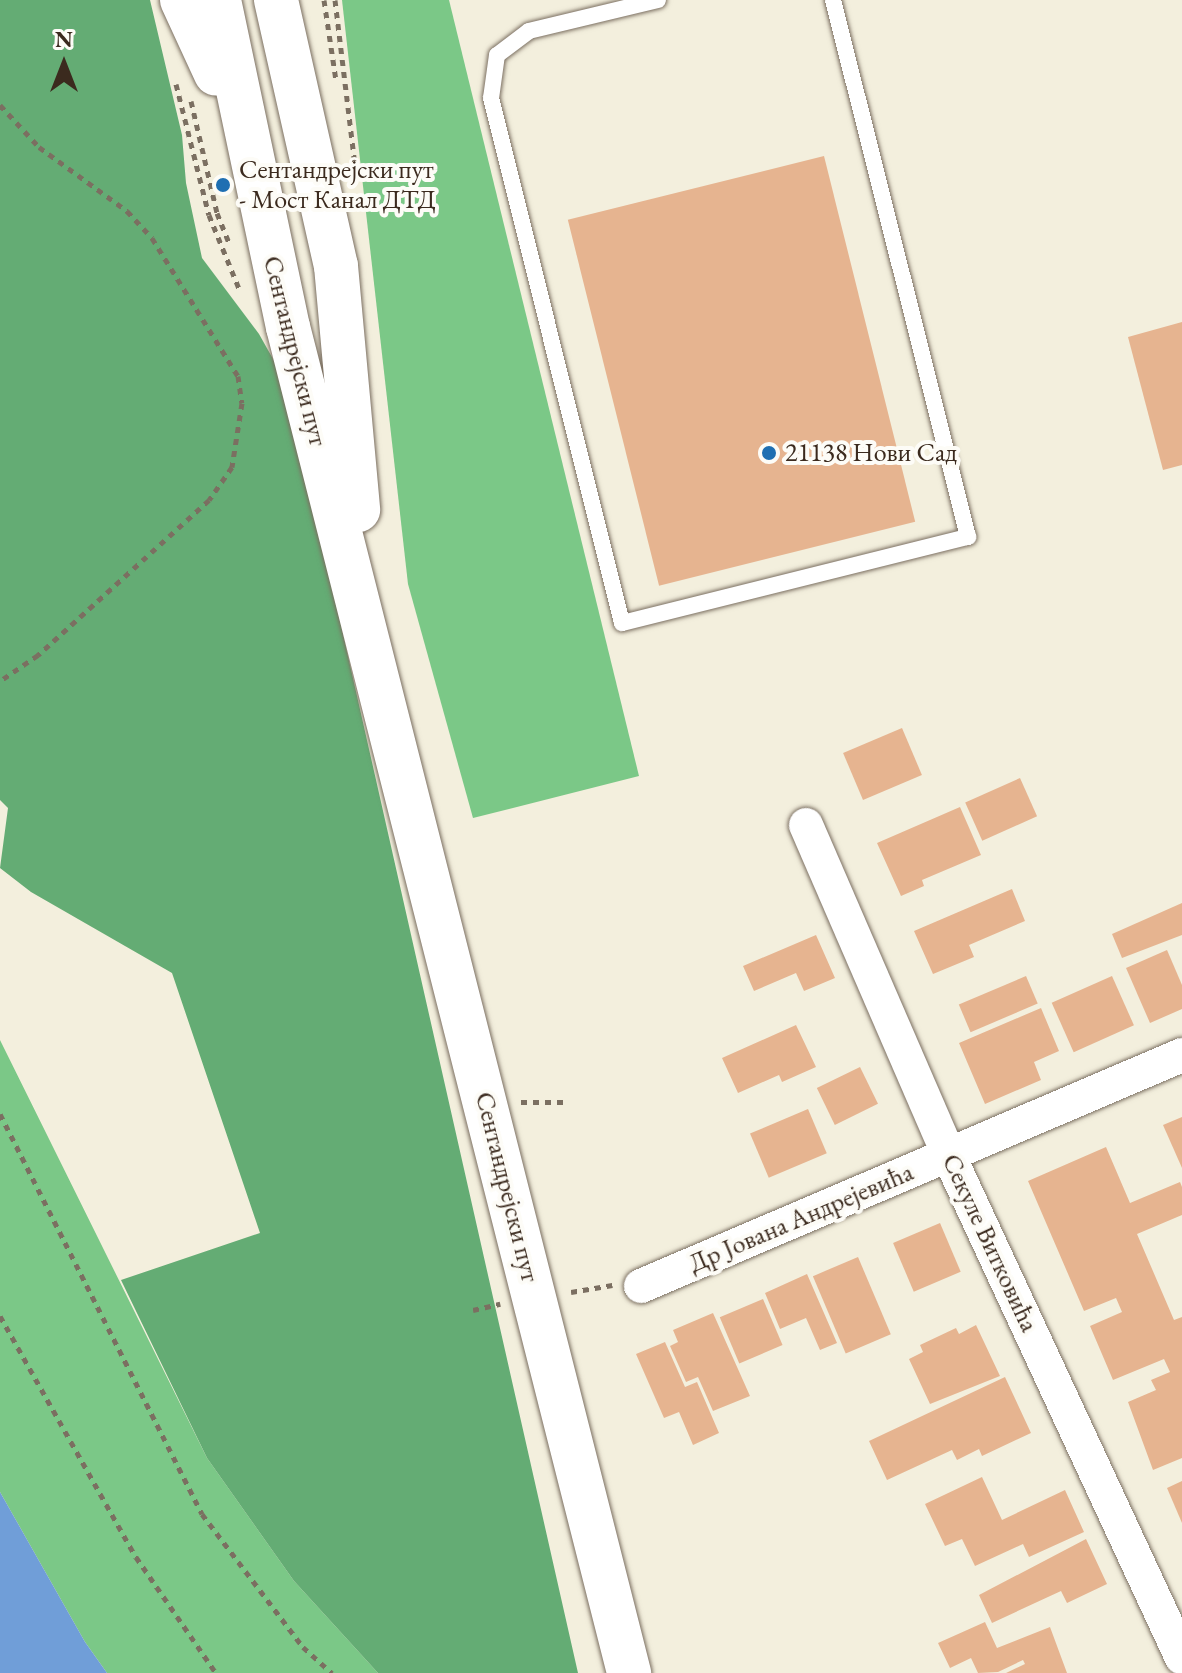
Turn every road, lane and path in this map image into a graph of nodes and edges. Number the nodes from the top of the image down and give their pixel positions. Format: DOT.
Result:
graph roads {
  1 [pos="182,0"];
  2 [pos="219,0"];
  3 [pos="276,0"];
  4 [pos="658,0"];
  5 [pos="833,0"];
  6 [pos="637,2"];
  7 [pos="184,76"];
  8 [pos="0,105"];
  9 [pos="243,134"];
  10 [pos="249,289"];
  11 [pos="0,681"];
  12 [pos="384,700"];
  13 [pos="806,825"];
  14 [pos="1182,1055"];
  15 [pos="519,1102"];
  16 [pos="564,1102"];
  17 [pos="0,1114"];
  18 [pos="949,1156"];
  19 [pos="596,1285"];
  20 [pos="641,1286"];
  21 [pos="566,1293"];
  22 [pos="509,1302"];
  23 [pos="473,1310"];
  24 [pos="0,1316"];
  25 [pos="1182,1658"];
  26 [pos="216,1673"];
  27 [pos="332,1673"];
  28 [pos="629,1673"];
  1 -- 9 [label="main road"];
  2 -- 9 [label="main road, Сентандрејски пут"];
  3 -- 12 [label="main road, Сентандрејски пут"];
  4 -- 6 [label="lane"];
  5 -- 6 [label="lane"];
  7 -- 10 [label="path"];
  8 -- 11 [label="path"];
  9 -- 12 [label="main road, Сентандрејски пут"];
  12 -- 28 [label="main road, Сентандрејски пут"];
  13 -- 18 [label="street, Секуле Витковића"];
  14 -- 18 [label="street, Др Јована Андрејевића"];
  15 -- 16 [label="path"];
  17 -- 27 [label="path"];
  18 -- 20 [label="street, Др Јована Андрејевића"];
  18 -- 25 [label="street, Секуле Витковића"];
  19 -- 21 [label="path"];
  22 -- 23 [label="path"];
  24 -- 26 [label="path"];
}
